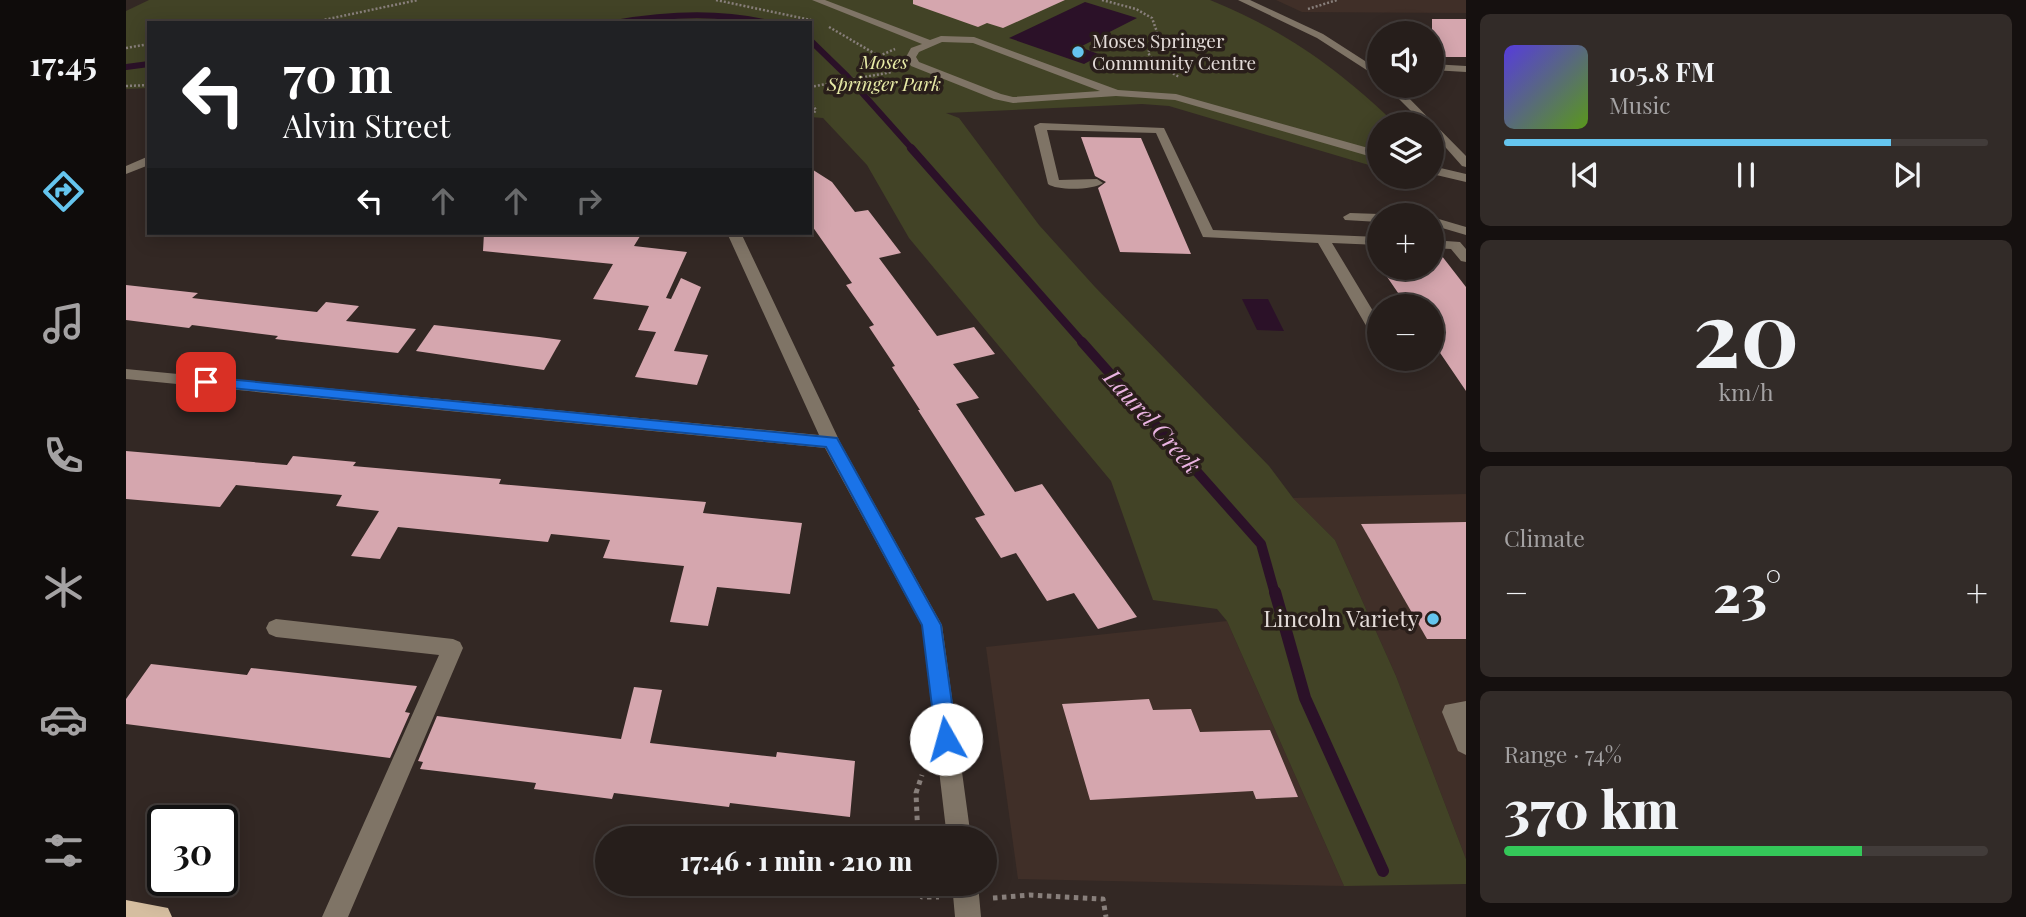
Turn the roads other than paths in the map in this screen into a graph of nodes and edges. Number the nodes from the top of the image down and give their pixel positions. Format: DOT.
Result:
graph roads {
  1 [pos="817,0"];
  2 [pos="1243,0"];
  3 [pos="929,43"];
  4 [pos="1364,63"];
  5 [pos="1367,63"];
  6 [pos="1367,65"];
  7 [pos="1444,68"];
  8 [pos="1466,69"];
  9 [pos="1116,93"];
  10 [pos="1403,98"];
  11 [pos="1418,112"];
  12 [pos="1444,139"];
  13 [pos="1367,152"];
  14 [pos="147,161"];
  15 [pos="1466,163"];
  16 [pos="126,170"];
  17 [pos="1444,173"];
  18 [pos="1466,178"];
  19 [pos="1097,183"];
  20 [pos="1350,217"];
  21 [pos="1367,218"];
  22 [pos="1444,225"];
  23 [pos="1464,231"];
  24 [pos="735,235"];
  25 [pos="1324,239"];
  26 [pos="1367,241"];
  27 [pos="1444,245"];
  28 [pos="1455,245"];
  29 [pos="1466,258"];
  30 [pos="1367,315"];
  31 [pos="126,374"];
  32 [pos="831,442"];
  33 [pos="276,628"];
  34 [pos="1466,712"];
  35 [pos="1466,744"];
  36 [pos="957,826"];
  37 [pos="965,896"];
  38 [pos="126,912"];
  39 [pos="159,917"];
  40 [pos="335,917"];
  41 [pos="968,917"];
  1 -- 3 [label="street"];
  2 -- 4 [label="street"];
  3 -- 9 [label="street"];
  3 -- 9 [label="street"];
  4 -- 5 [label="street"];
  4 -- 6 [label="street"];
  7 -- 8 [label="street"];
  9 -- 13 [label="street"];
  10 -- 11 [label="street"];
  12 -- 15 [label="street"];
  14 -- 16 [label="street"];
  17 -- 18 [label="street"];
  19 -- 25 [label="street"];
  20 -- 21 [label="street"];
  22 -- 23 [label="street"];
  23 -- 28 [label="street"];
  24 -- 32 [label="street"];
  25 -- 26 [label="street"];
  25 -- 30 [label="street"];
  27 -- 28 [label="street"];
  28 -- 29 [label="street"];
  31 -- 32 [label="street"];
  32 -- 36 [label="street"];
  33 -- 40 [label="street"];
  34 -- 35 [label="street"];
  37 -- 41 [label="street"];
  38 -- 39 [label="main road"];
}
